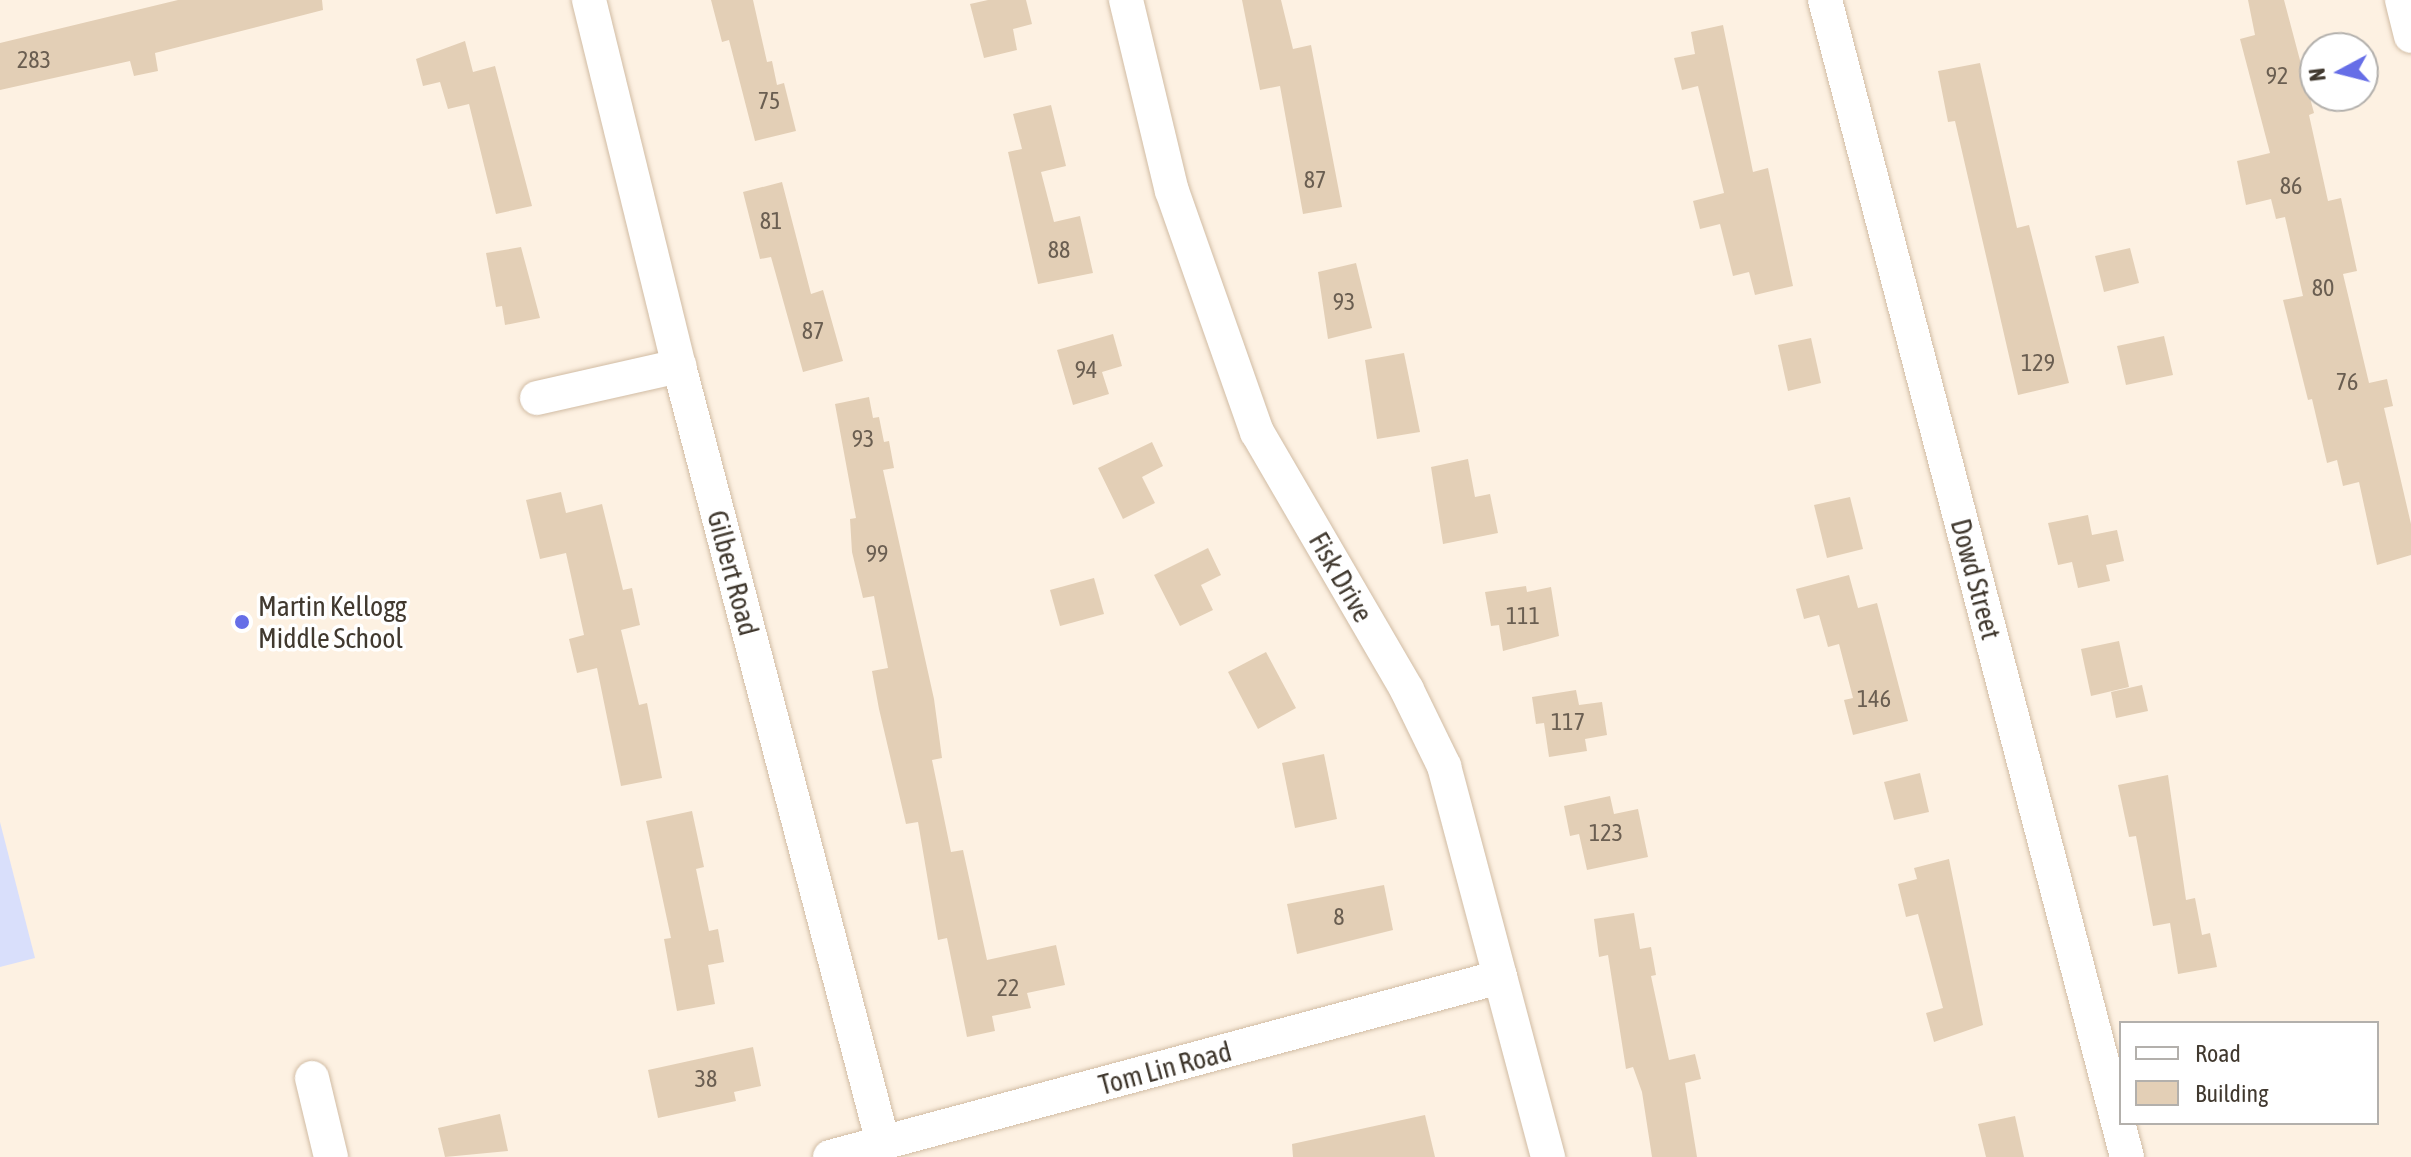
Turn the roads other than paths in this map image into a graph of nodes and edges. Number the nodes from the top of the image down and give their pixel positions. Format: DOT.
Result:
graph roads {
  1 [pos="589,0"];
  2 [pos="1126,0"];
  3 [pos="1825,0"];
  4 [pos="2402,0"];
  5 [pos="2411,36"];
  6 [pos="679,366"];
  7 [pos="537,398"];
  8 [pos="1500,977"];
  9 [pos="312,1078"];
  10 [pos="883,1143"];
  11 [pos="331,1157"];
  12 [pos="830,1157"];
  13 [pos="1548,1157"];
  14 [pos="2127,1157"];
  1 -- 6 [label="street, Gilbert Road"];
  2 -- 8 [label="street, Fisk Drive"];
  3 -- 14 [label="street, Dowd Street"];
  4 -- 5 [label="street"];
  6 -- 7 [label="street"];
  6 -- 10 [label="street, Gilbert Road"];
  8 -- 10 [label="street, Tom Lin Road"];
  8 -- 13 [label="street, Fisk Drive"];
  9 -- 11 [label="street"];
  10 -- 12 [label="street, Tom Lin Road"];
}
